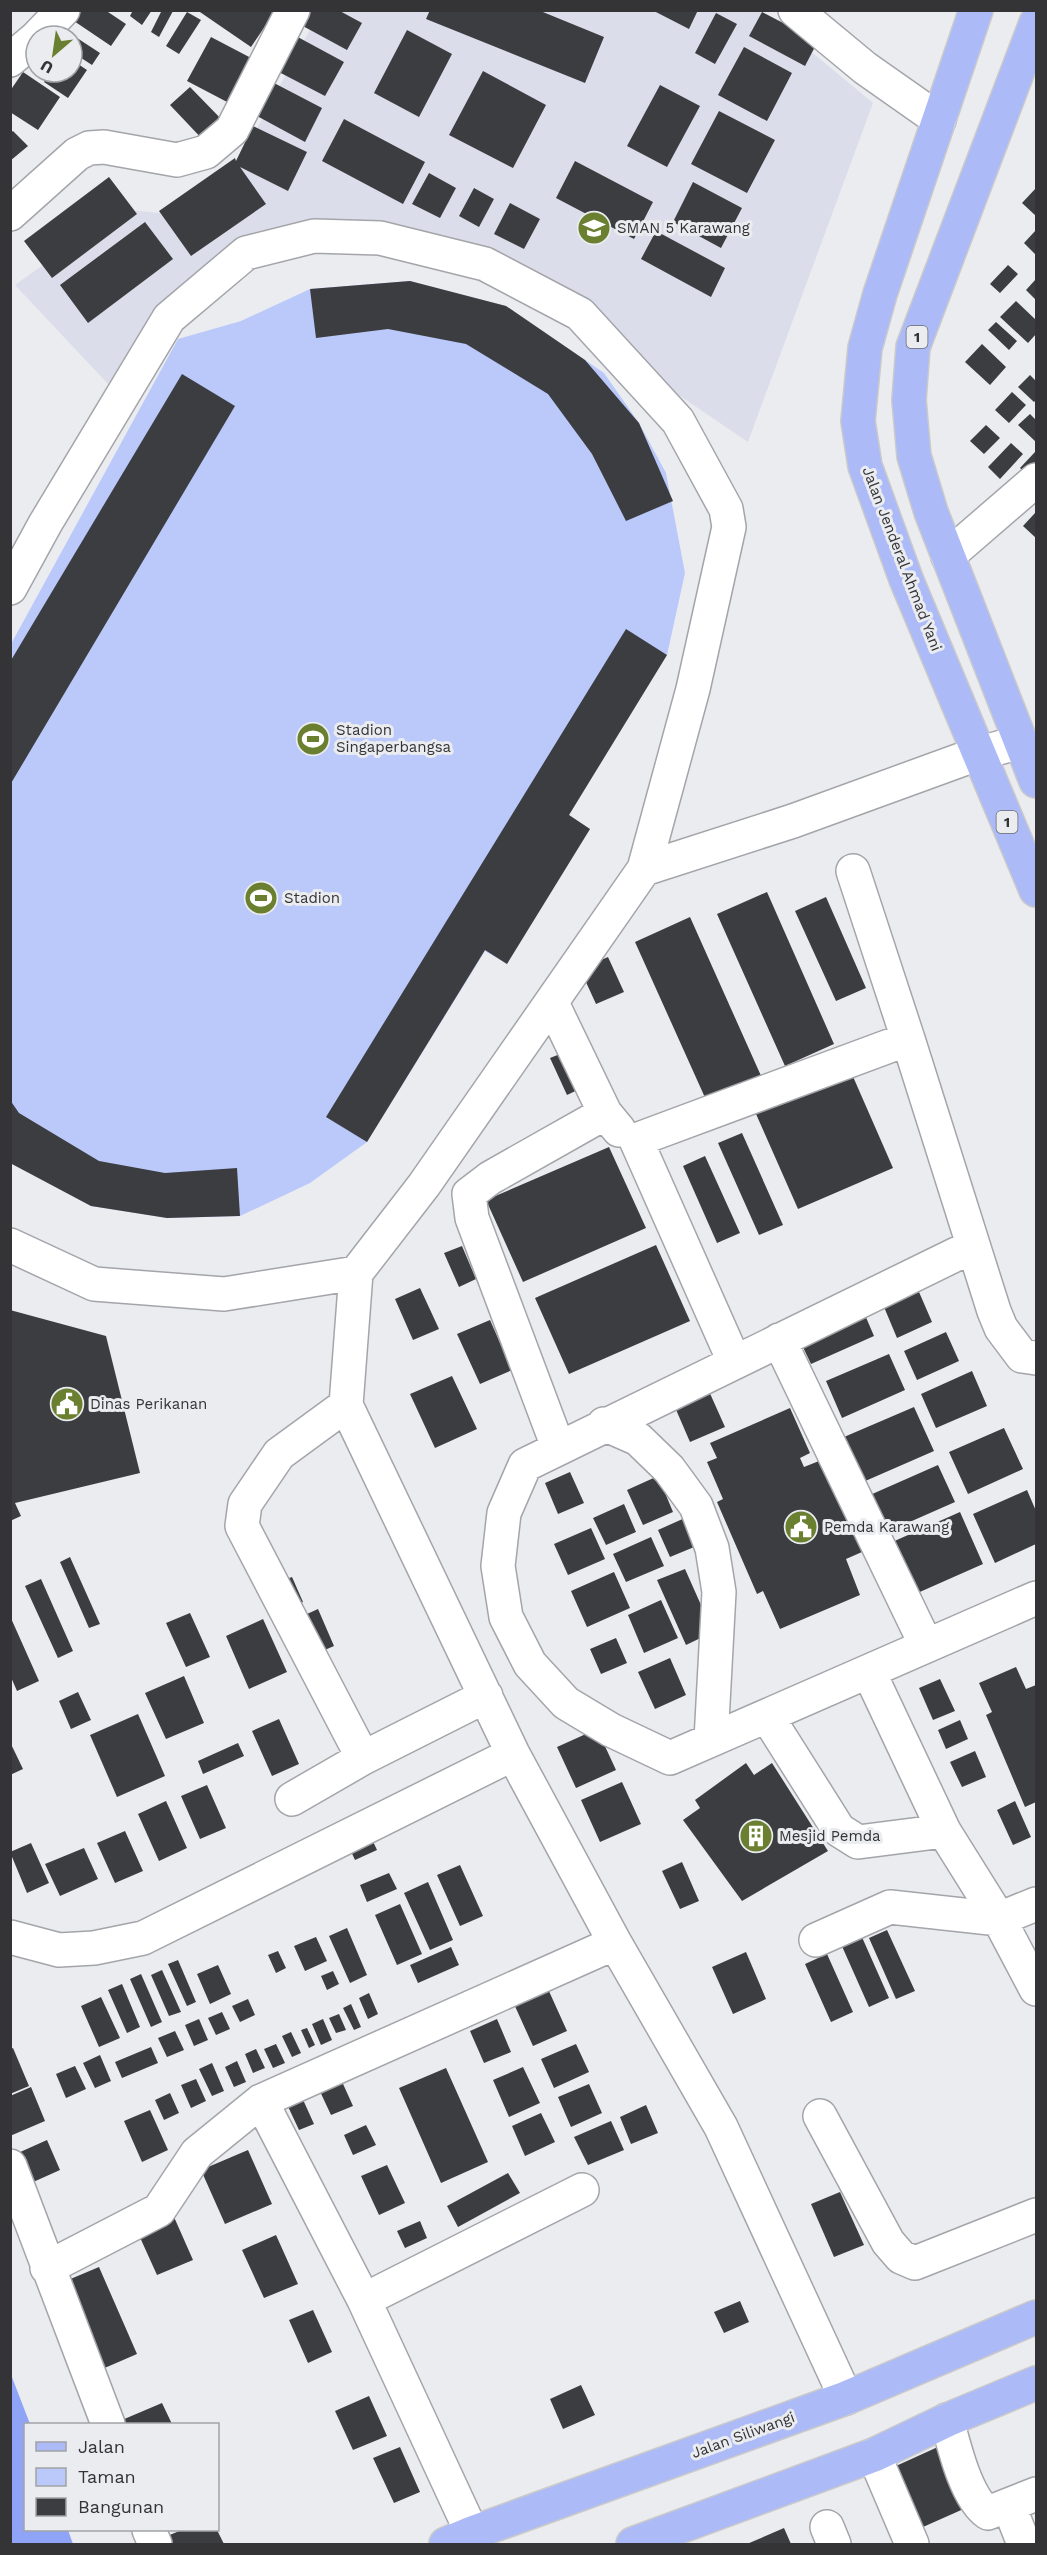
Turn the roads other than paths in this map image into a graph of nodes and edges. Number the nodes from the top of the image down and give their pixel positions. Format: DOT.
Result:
graph roads {
  1 [pos="63,10"];
  2 [pos="293,10"];
  3 [pos="795,10"];
  4 [pos="976,10"];
  5 [pos="1036,23"];
  6 [pos="50,24"];
  7 [pos="24,48"];
  8 [pos="10,60"];
  9 [pos="939,120"];
  10 [pos="10,214"];
  11 [pos="1036,480"];
  12 [pos="948,556"];
  13 [pos="10,588"];
  14 [pos="1020,742"];
  15 [pos="977,754"];
  16 [pos="1036,781"];
  17 [pos="644,869"];
  18 [pos="853,871"];
  19 [pos="1036,890"];
  20 [pos="552,1003"];
  21 [pos="908,1039"];
  22 [pos="605,1113"];
  23 [pos="636,1140"];
  24 [pos="10,1245"];
  25 [pos="973,1246"];
  26 [pos="356,1273"];
  27 [pos="779,1340"];
  28 [pos="1036,1358"];
  29 [pos="734,1362"];
  30 [pos="346,1405"];
  31 [pos="604,1424"];
  32 [pos="558,1447"];
  33 [pos="1036,1598"];
  34 [pos="926,1646"];
  35 [pos="869,1672"];
  36 [pos="486,1696"];
  37 [pos="767,1716"];
  38 [pos="711,1740"];
  39 [pos="513,1754"];
  40 [pos="363,1758"];
  41 [pos="291,1799"];
  42 [pos="944,1831"];
  43 [pos="1036,1904"];
  44 [pos="999,1919"];
  45 [pos="10,1937"];
  46 [pos="816,1940"];
  47 [pos="615,1943"];
  48 [pos="1036,1989"];
  49 [pos="261,2101"];
  50 [pos="820,2116"];
  51 [pos="10,2166"];
  52 [pos="582,2190"];
  53 [pos="1036,2214"];
  54 [pos="47,2268"];
  55 [pos="364,2300"];
  56 [pos="1036,2317"];
  57 [pos="1036,2383"];
  58 [pos="846,2398"];
  59 [pos="947,2420"];
  60 [pos="108,2423"];
  61 [pos="874,2455"];
  62 [pos="1023,2500"];
  63 [pos="465,2541"];
  64 [pos="633,2544"];
  65 [pos="912,2544"];
  66 [pos="1024,2544"];
  1 -- 6 [label="street"];
  2 -- 10 [label="street"];
  3 -- 9 [label="street"];
  4 -- 9 [label="main road, Jalan Jenderal Ahmad Yani / 1"];
  5 -- 12 [label="main road, 1"];
  7 -- 8 [label="street"];
  9 -- 15 [label="main road, Jalan Jenderal Ahmad Yani / 1"];
  11 -- 12 [label="street"];
  12 -- 14 [label="main road, 1"];
  13 -- 17 [label="street"];
  14 -- 15 [label="street"];
  14 -- 16 [label="main road, 1"];
  15 -- 17 [label="street"];
  15 -- 19 [label="main road, Jalan Jenderal Ahmad Yani / 1"];
  17 -- 20 [label="street"];
  18 -- 21 [label="street"];
  20 -- 22 [label="street"];
  20 -- 26 [label="street"];
  21 -- 23 [label="street"];
  21 -- 25 [label="street"];
  22 -- 23 [label="street"];
  22 -- 32 [label="street"];
  23 -- 29 [label="street"];
  24 -- 26 [label="street"];
  25 -- 27 [label="street"];
  25 -- 28 [label="street"];
  26 -- 30 [label="street"];
  27 -- 29 [label="street"];
  27 -- 34 [label="street"];
  29 -- 31 [label="street"];
  30 -- 36 [label="street"];
  30 -- 40 [label="street"];
  31 -- 32 [label="street"];
  31 -- 38 [label="street"];
  32 -- 38 [label="street"];
  33 -- 34 [label="street"];
  34 -- 35 [label="street"];
  35 -- 37 [label="street"];
  35 -- 42 [label="street"];
  36 -- 39 [label="street"];
  36 -- 40 [label="street"];
  37 -- 38 [label="street"];
  37 -- 42 [label="street"];
  39 -- 45 [label="street"];
  39 -- 47 [label="street"];
  40 -- 41 [label="street"];
  42 -- 44 [label="street"];
  43 -- 44 [label="street"];
  44 -- 46 [label="street"];
  44 -- 48 [label="street"];
  47 -- 49 [label="street"];
  47 -- 58 [label="street"];
  49 -- 54 [label="street"];
  49 -- 55 [label="street"];
  50 -- 53 [label="street"];
  51 -- 54 [label="street"];
  52 -- 55 [label="street"];
  54 -- 60 [label="street"];
  55 -- 63 [label="street"];
  56 -- 58 [label="main road, Jalan Siliwangi"];
  57 -- 59 [label="main road"];
  58 -- 63 [label="main road, Jalan Siliwangi"];
  59 -- 61 [label="main road"];
  59 -- 62 [label="street"];
  61 -- 64 [label="main road"];
  61 -- 65 [label="street"];
  62 -- 66 [label="street"];
}
